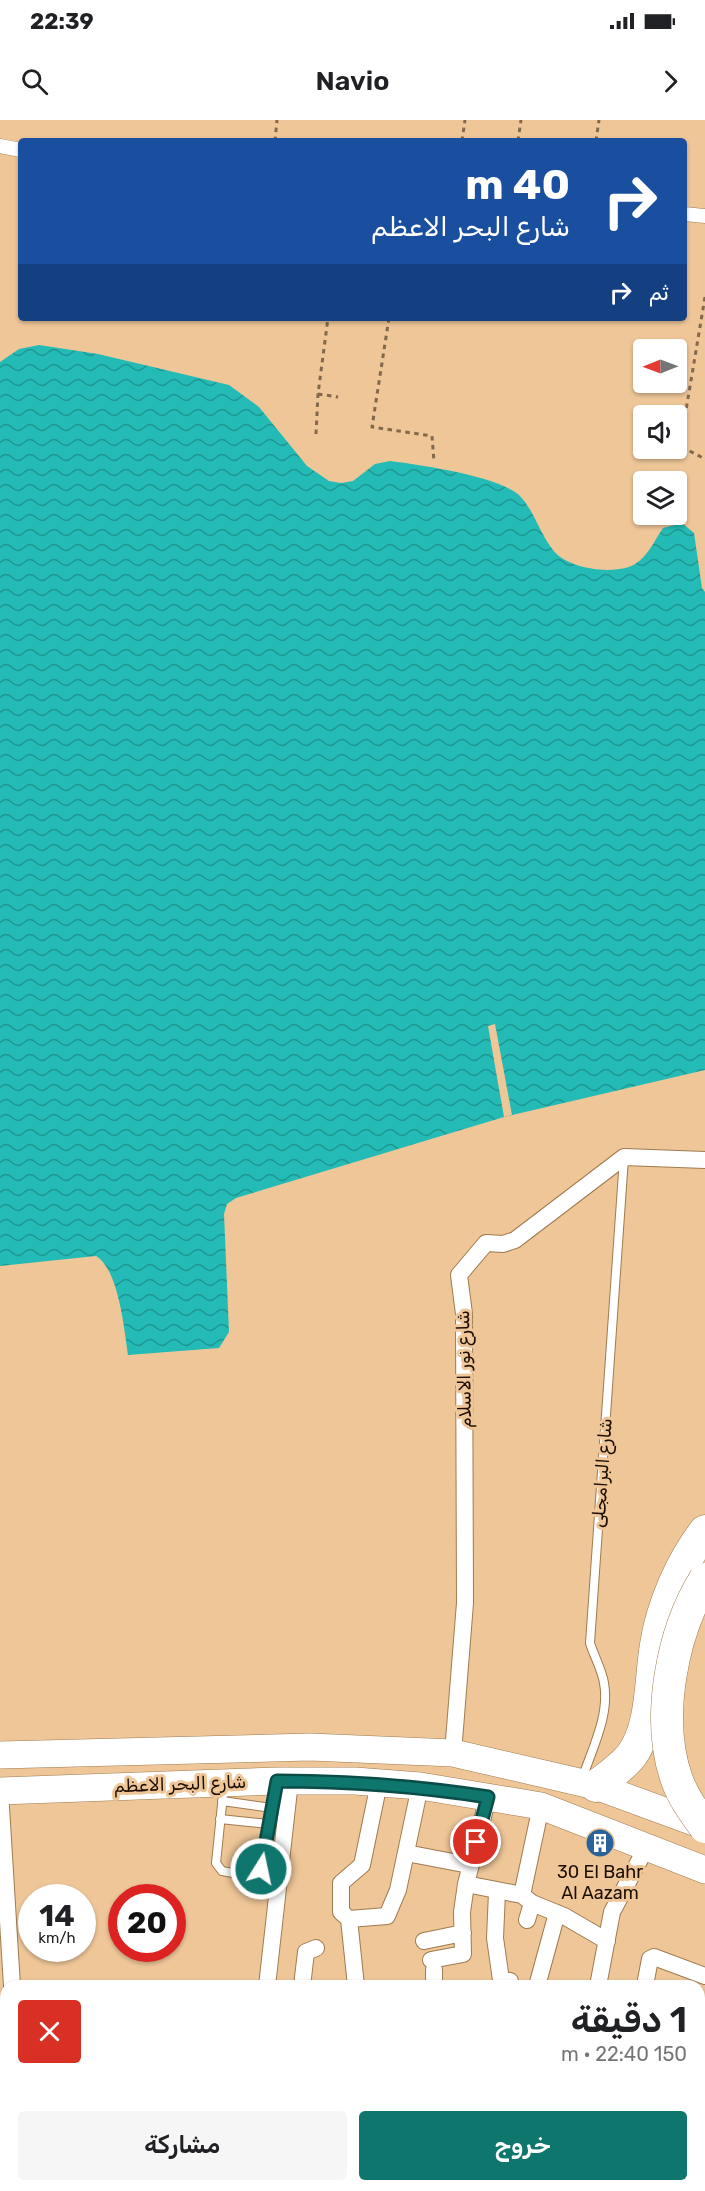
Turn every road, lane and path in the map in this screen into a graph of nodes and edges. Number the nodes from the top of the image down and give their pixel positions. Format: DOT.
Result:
graph roads {
  1 [pos="277,120"];
  2 [pos="465,120"];
  3 [pos="521,120"];
  4 [pos="599,120"];
  5 [pos="275,138"];
  6 [pos="462,138"];
  7 [pos="518,138"];
  8 [pos="596,138"];
  9 [pos="0,146"];
  10 [pos="18,149"];
  11 [pos="687,214"];
  12 [pos="705,216"];
  13 [pos="705,297"];
  14 [pos="328,321"];
  15 [pos="389,321"];
  16 [pos="318,394"];
  17 [pos="338,396"];
  18 [pos="316,434"];
  19 [pos="705,459"];
  20 [pos="434,462"];
  21 [pos="624,1157"];
  22 [pos="705,1160"];
  23 [pos="705,1531"];
  24 [pos="705,1579"];
  25 [pos="453,1753"];
  26 [pos="0,1755"];
  27 [pos="284,1781"];
  28 [pos="379,1783"];
  29 [pos="589,1784"];
  30 [pos="420,1786"];
  31 [pos="0,1791"];
  32 [pos="223,1792"];
  33 [pos="488,1797"];
  34 [pos="542,1806"];
  35 [pos="272,1808"];
  36 [pos="220,1819"];
  37 [pos="269,1824"];
  38 [pos="705,1827"];
  39 [pos="647,1846"];
  40 [pos="406,1853"];
  41 [pos="470,1865"];
  42 [pos="705,1870"];
  43 [pos="466,1884"];
  44 [pos="497,1892"];
  45 [pos="527,1899"];
  46 [pos="557,1913"];
  47 [pos="349,1919"];
  48 [pos="526,1920"];
  49 [pos="463,1933"];
  50 [pos="424,1941"];
  51 [pos="607,1941"];
  52 [pos="316,1948"];
  53 [pos="433,1972"];
  54 [pos="705,1976"];
  55 [pos="12,1980"];
  56 [pos="267,1980"];
  57 [pos="303,1980"];
  58 [pos="357,1980"];
  59 [pos="501,1980"];
  60 [pos="539,1980"];
  61 [pos="599,1980"];
  62 [pos="646,1980"];
  1 -- 5 [label="path"];
  2 -- 6 [label="path"];
  3 -- 7 [label="path"];
  4 -- 8 [label="path"];
  9 -- 10 [label="street"];
  11 -- 12 [label="street"];
  13 -- 19 [label="path"];
  14 -- 16 [label="path"];
  15 -- 20 [label="path"];
  16 -- 17 [label="path"];
  16 -- 18 [label="path"];
  21 -- 22 [label="street"];
  21 -- 25 [label="street, شارع نور الاسلام"];
  21 -- 29 [label="lane, شارع البرامجلى"];
  23 -- 29 [label="highway"];
  24 -- 38 [label="highway, bridge"];
  25 -- 26 [label="main road, شارع البحر الاعظم"];
  25 -- 29 [label="main road, شارع البحر الاعظم"];
  27 -- 28 [label="main road, شارع البحر الاعظم"];
  27 -- 32 [label="main road, شارع البحر الاعظم"];
  27 -- 35 [label="lane"];
  27 -- 56 [label="street"];
  28 -- 30 [label="main road, شارع البحر الاعظم"];
  28 -- 47 [label="street"];
  29 -- 38 [label="main road, شارع البحر الاعظم"];
  30 -- 33 [label="main road, شارع البحر الاعظم"];
  30 -- 40 [label="street"];
  31 -- 32 [label="main road, شارع البحر الاعظم"];
  31 -- 55 [label="street"];
  32 -- 35 [label="lane"];
  32 -- 36 [label="lane"];
  33 -- 34 [label="main road, شارع البحر الاعظم"];
  33 -- 41 [label="street"];
  34 -- 39 [label="main road, شارع البحر الاعظم"];
  34 -- 45 [label="street"];
  35 -- 37 [label="lane"];
  36 -- 37 [label="lane"];
  36 -- 37 [label="lane"];
  39 -- 42 [label="main road, شارع البحر الاعظم"];
  39 -- 51 [label="street"];
  40 -- 41 [label="street"];
  40 -- 47 [label="street"];
  41 -- 43 [label="street"];
  43 -- 44 [label="street"];
  43 -- 49 [label="street"];
  44 -- 45 [label="street"];
  44 -- 59 [label="street"];
  45 -- 46 [label="street"];
  45 -- 48 [label="street"];
  46 -- 51 [label="street"];
  46 -- 60 [label="street"];
  47 -- 58 [label="street"];
  49 -- 50 [label="street"];
  49 -- 53 [label="street"];
  51 -- 61 [label="street"];
  52 -- 57 [label="street"];
  54 -- 62 [label="street"];
}
